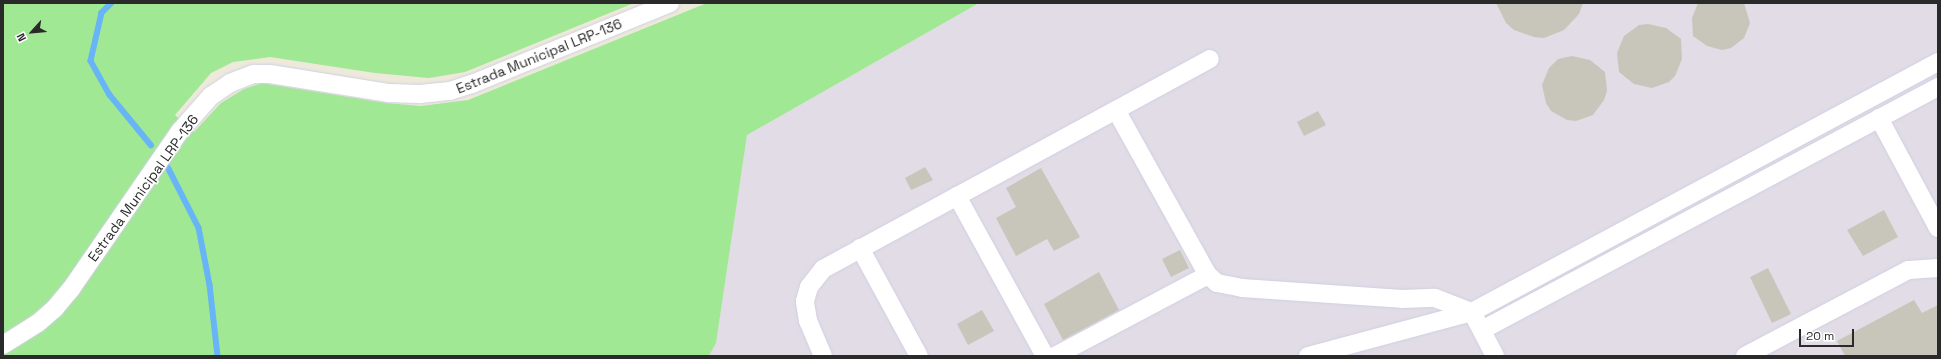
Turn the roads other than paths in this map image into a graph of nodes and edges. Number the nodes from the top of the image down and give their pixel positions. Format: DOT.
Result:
graph roads {
  1 [pos="670,3"];
  2 [pos="1210,59"];
  3 [pos="1938,62"];
  4 [pos="1938,87"];
  5 [pos="1116,110"];
  6 [pos="1879,118"];
  7 [pos="957,196"];
  8 [pos="1938,228"];
  9 [pos="860,248"];
  10 [pos="1938,268"];
  11 [pos="1208,276"];
  12 [pos="1472,312"];
  13 [pos="1482,330"];
  14 [pos="3,345"];
  15 [pos="823,356"];
  16 [pos="919,356"];
  17 [pos="1045,356"];
  18 [pos="1055,356"];
  19 [pos="1308,356"];
  20 [pos="1496,356"];
  21 [pos="1745,356"];
  1 -- 14 [label="street, Estrada Municipal LRP-136"];
  2 -- 5 [label="street"];
  3 -- 12 [label="street"];
  4 -- 6 [label="street"];
  5 -- 7 [label="street"];
  5 -- 11 [label="street"];
  6 -- 8 [label="street"];
  6 -- 13 [label="street"];
  7 -- 9 [label="street"];
  7 -- 17 [label="street"];
  9 -- 15 [label="street"];
  9 -- 16 [label="street"];
  10 -- 21 [label="street"];
  11 -- 12 [label="street"];
  11 -- 18 [label="street"];
  12 -- 13 [label="street"];
  12 -- 19 [label="street"];
  13 -- 20 [label="street"];
}
